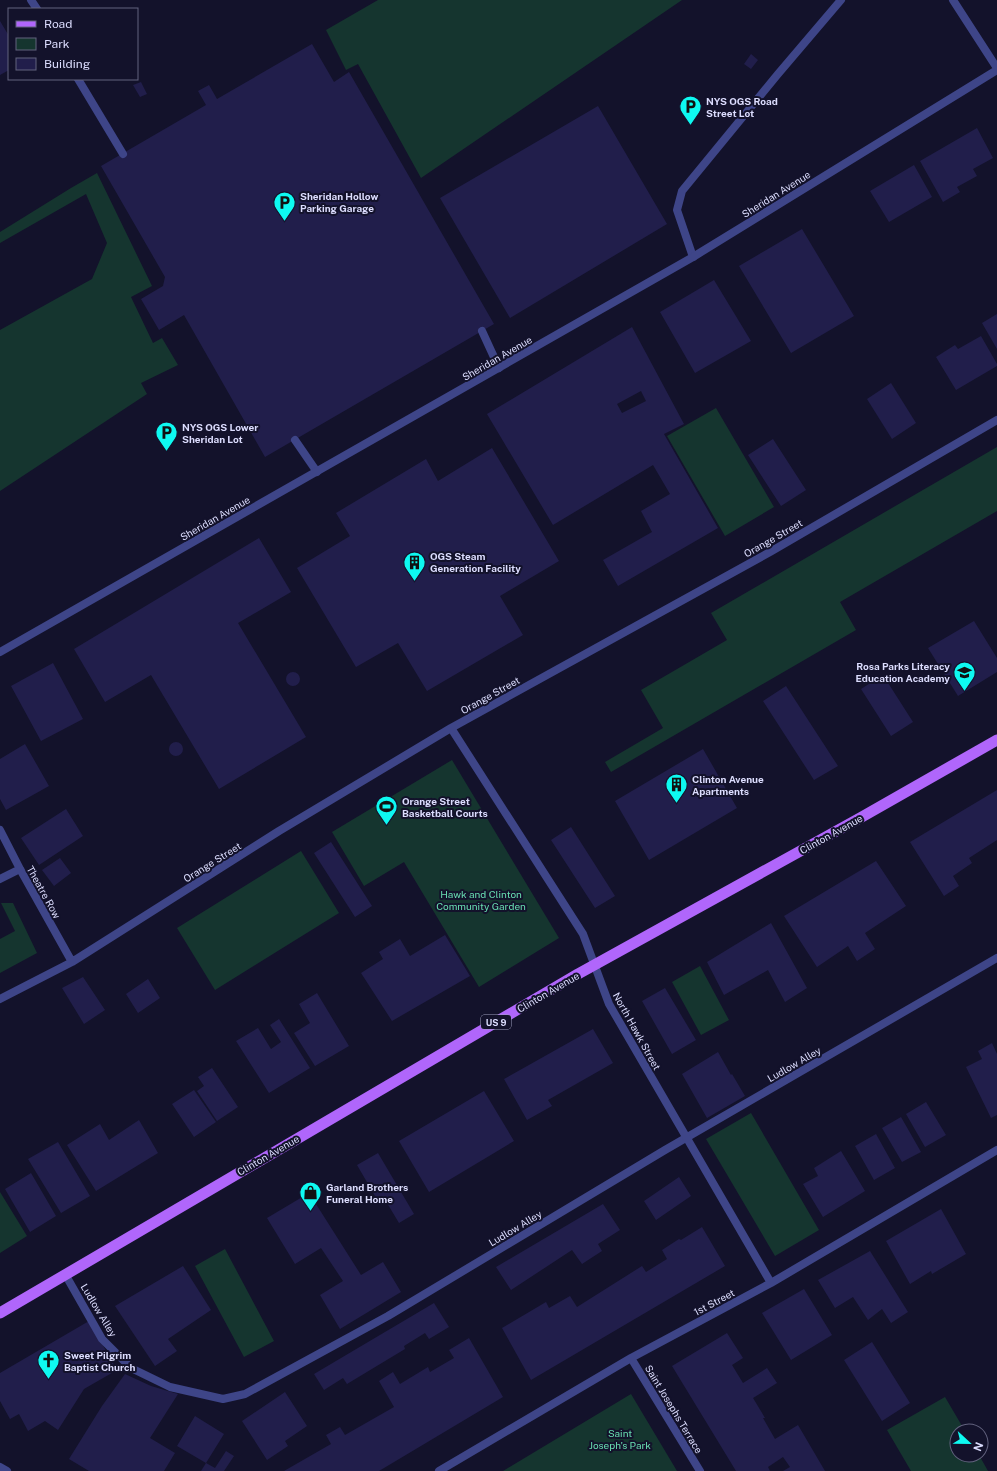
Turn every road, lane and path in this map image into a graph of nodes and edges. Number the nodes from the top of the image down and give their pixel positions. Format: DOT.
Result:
graph roads {
  1 [pos="841,0"];
  2 [pos="952,0"];
  3 [pos="997,69"];
  4 [pos="79,80"];
  5 [pos="123,154"];
  6 [pos="693,257"];
  7 [pos="482,331"];
  8 [pos="499,368"];
  9 [pos="997,420"];
  10 [pos="294,440"];
  11 [pos="317,472"];
  12 [pos="0,652"];
  13 [pos="451,728"];
  14 [pos="997,740"];
  15 [pos="0,830"];
  16 [pos="20,869"];
  17 [pos="0,878"];
  18 [pos="997,958"];
  19 [pos="72,962"];
  20 [pos="594,965"];
  21 [pos="0,999"];
  22 [pos="686,1138"];
  23 [pos="997,1150"];
  24 [pos="65,1274"];
  25 [pos="771,1283"];
  26 [pos="0,1313"];
  27 [pos="631,1358"];
  28 [pos="0,1466"];
  29 [pos="7,1471"];
  30 [pos="439,1471"];
  31 [pos="700,1471"];
  1 -- 6 [label="street"];
  2 -- 3 [label="street"];
  3 -- 6 [label="street, Sheridan Avenue"];
  4 -- 5 [label="street"];
  6 -- 8 [label="street, Sheridan Avenue"];
  7 -- 8 [label="street"];
  8 -- 11 [label="street, Sheridan Avenue"];
  9 -- 13 [label="street, Orange Street"];
  10 -- 11 [label="street"];
  11 -- 12 [label="street, Sheridan Avenue"];
  13 -- 19 [label="street, Orange Street"];
  13 -- 20 [label="street, North Hawk Street"];
  14 -- 20 [label="main road, Clinton Avenue / US 9"];
  15 -- 16 [label="street, Theatre Row"];
  16 -- 17 [label="street"];
  16 -- 19 [label="street, Theatre Row"];
  18 -- 22 [label="street, Ludlow Alley"];
  19 -- 21 [label="street, Orange Street"];
  20 -- 22 [label="street, North Hawk Street"];
  20 -- 24 [label="main road, Clinton Avenue / US 9"];
  22 -- 24 [label="street, Ludlow Alley"];
  22 -- 25 [label="street, North Hawk Street"];
  23 -- 25 [label="street, 1st Street"];
  24 -- 26 [label="main road, Clinton Avenue / US 9"];
  25 -- 27 [label="street, 1st Street"];
  27 -- 30 [label="street, 1st Street"];
  27 -- 31 [label="street, Saint Josephs Terrace"];
  28 -- 29 [label="street"];
}
